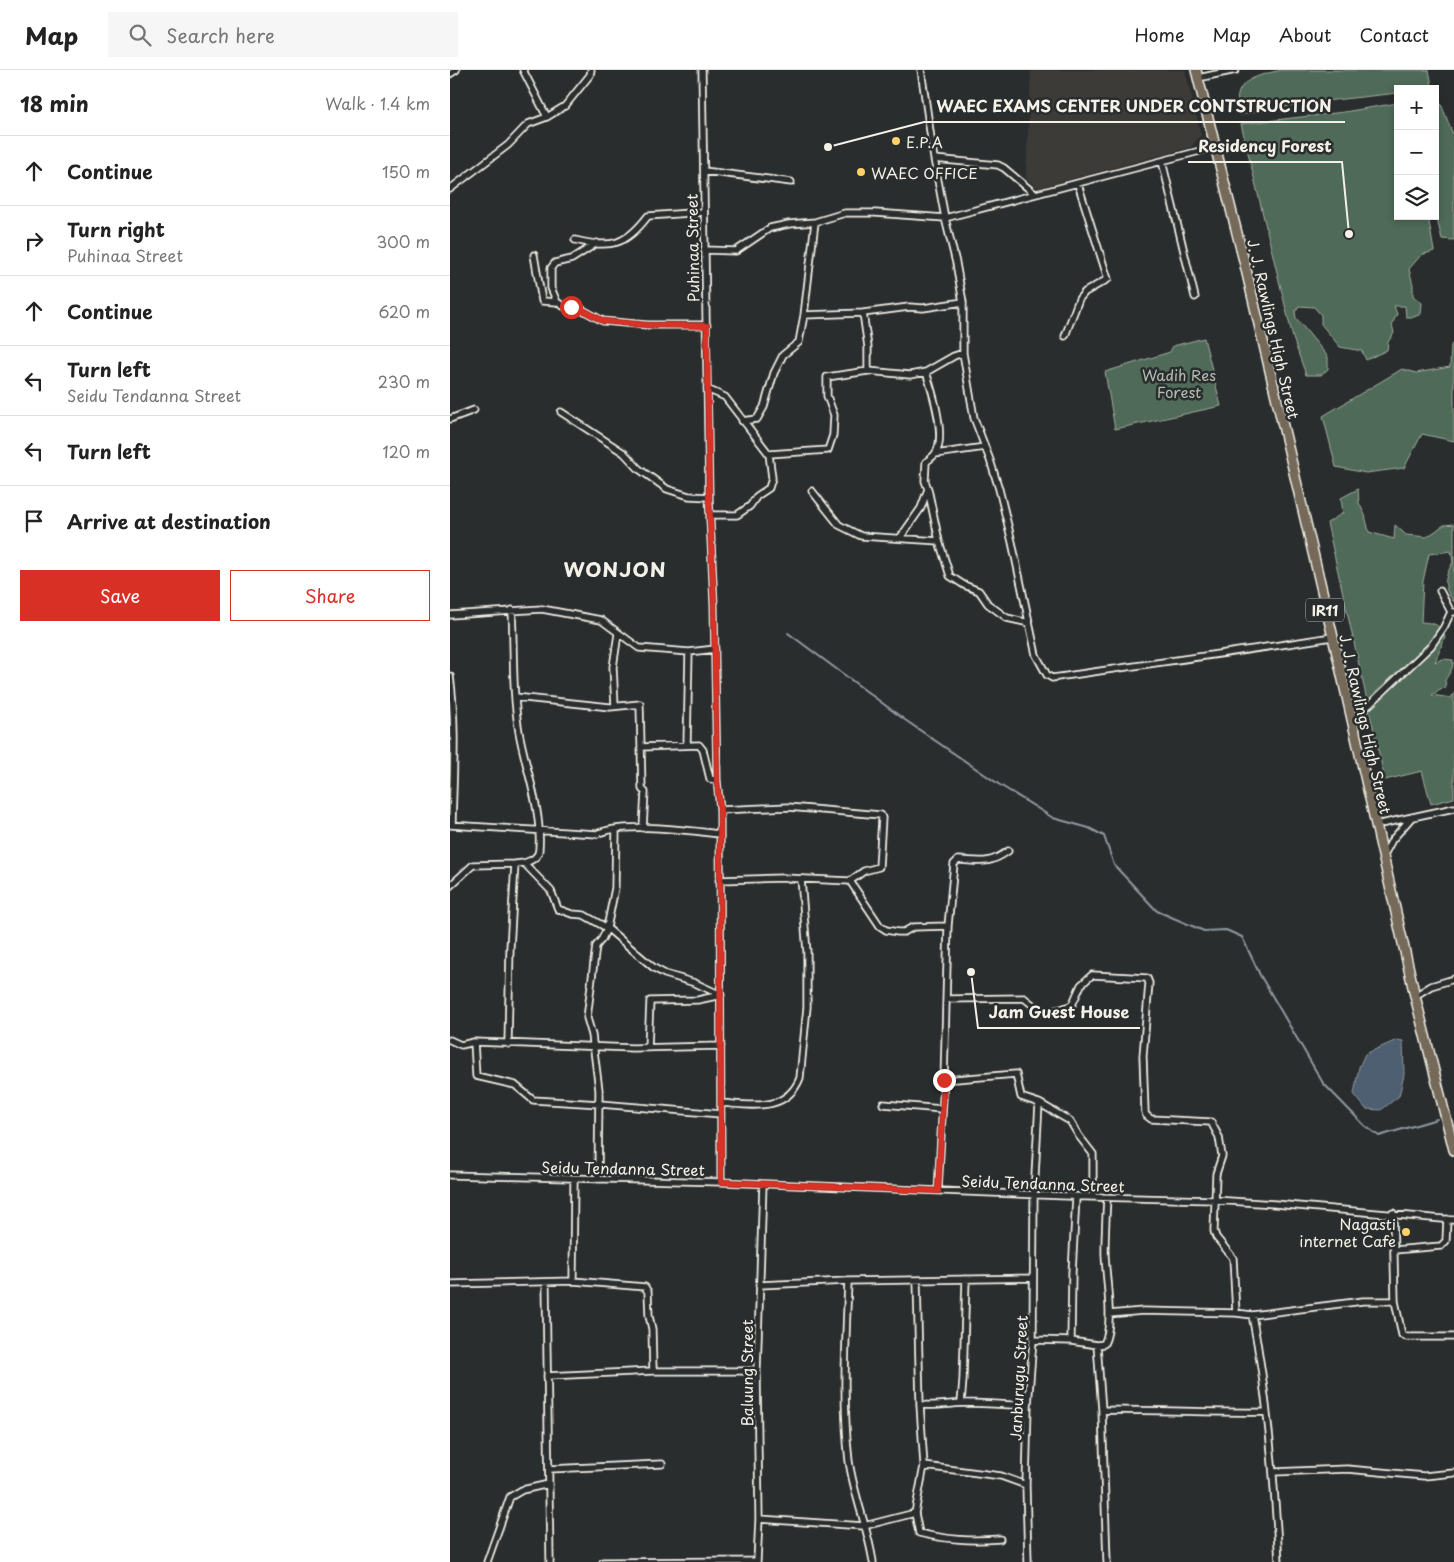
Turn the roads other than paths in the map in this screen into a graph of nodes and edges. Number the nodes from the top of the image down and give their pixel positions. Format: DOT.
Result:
graph roads {
  1 [pos="456,70"];
  2 [pos="523,70"];
  3 [pos="591,70"];
  4 [pos="702,70"];
  5 [pos="922,70"];
  6 [pos="1236,70"];
  7 [pos="450,74"];
  8 [pos="1197,74"];
  9 [pos="547,117"];
  10 [pos="1215,147"];
  11 [pos="934,159"];
  12 [pos="1162,160"];
  13 [pos="704,171"];
  14 [pos="791,182"];
  15 [pos="1078,184"];
  16 [pos="450,189"];
  17 [pos="1036,194"];
  18 [pos="704,212"];
  19 [pos="945,218"];
  20 [pos="815,222"];
  21 [pos="575,240"];
  22 [pos="598,243"];
  23 [pos="704,250"];
  24 [pos="534,255"];
  25 [pos="1195,297"];
  26 [pos="557,302"];
  27 [pos="963,302"];
  28 [pos="863,313"];
  29 [pos="804,315"];
  30 [pos="707,326"];
  31 [pos="1065,336"];
  32 [pos="964,353"];
  33 [pos="868,371"];
  34 [pos="926,372"];
  35 [pos="707,389"];
  36 [pos="474,410"];
  37 [pos="561,412"];
  38 [pos="450,419"];
  39 [pos="742,421"];
  40 [pos="985,447"];
  41 [pos="769,454"];
  42 [pos="935,454"];
  43 [pos="928,488"];
  44 [pos="812,491"];
  45 [pos="709,497"];
  46 [pos="710,515"];
  47 [pos="900,538"];
  48 [pos="939,541"];
  49 [pos="1440,591"];
  50 [pos="512,610"];
  51 [pos="1453,612"];
  52 [pos="450,615"];
  53 [pos="1028,623"];
  54 [pos="618,634"];
  55 [pos="1332,637"];
  56 [pos="715,649"];
  57 [pos="689,652"];
  58 [pos="450,676"];
  59 [pos="515,697"];
  60 [pos="615,706"];
  61 [pos="1352,721"];
  62 [pos="688,745"];
  63 [pos="641,747"];
  64 [pos="717,780"];
  65 [pos="1454,808"];
  66 [pos="720,810"];
  67 [pos="1412,817"];
  68 [pos="451,825"];
  69 [pos="1376,825"];
  70 [pos="644,828"];
  71 [pos="616,829"];
  72 [pos="539,830"];
  73 [pos="720,834"];
  74 [pos="1008,850"];
  75 [pos="1384,857"];
  76 [pos="524,863"];
  77 [pos="514,864"];
  78 [pos="801,879"];
  79 [pos="720,880"];
  80 [pos="850,881"];
  81 [pos="450,886"];
  82 [pos="948,926"];
  83 [pos="607,928"];
  84 [pos="1454,979"];
  85 [pos="721,995"];
  86 [pos="1416,996"];
  87 [pos="946,999"];
  88 [pos="450,1040"];
  89 [pos="474,1042"];
  90 [pos="508,1044"];
  91 [pos="593,1046"];
  92 [pos="721,1046"];
  93 [pos="648,1048"];
  94 [pos="944,1080"];
  95 [pos="721,1103"];
  96 [pos="1039,1103"];
  97 [pos="600,1104"];
  98 [pos="883,1104"];
  99 [pos="942,1109"];
  100 [pos="721,1114"];
  101 [pos="1454,1150"];
  102 [pos="450,1175"];
  103 [pos="598,1179"];
  104 [pos="574,1180"];
  105 [pos="721,1182"];
  106 [pos="763,1184"];
  107 [pos="938,1191"];
  108 [pos="1034,1194"];
  109 [pos="1076,1196"];
  110 [pos="1093,1197"];
  111 [pos="1106,1198"];
  112 [pos="1214,1200"];
  113 [pos="1393,1213"];
  114 [pos="1451,1219"];
  115 [pos="1394,1250"];
  116 [pos="1033,1278"];
  117 [pos="966,1279"];
  118 [pos="918,1280"];
  119 [pos="573,1281"];
  120 [pos="848,1281"];
  121 [pos="546,1283"];
  122 [pos="450,1284"];
  123 [pos="759,1286"];
  124 [pos="1395,1301"];
  125 [pos="1236,1313"];
  126 [pos="1109,1314"];
  127 [pos="1252,1315"];
  128 [pos="1454,1337"];
  129 [pos="1033,1340"];
  130 [pos="1071,1341"];
  131 [pos="1097,1345"];
  132 [pos="653,1371"];
  133 [pos="757,1371"];
  134 [pos="547,1376"];
  135 [pos="961,1403"];
  136 [pos="920,1405"];
  137 [pos="1028,1406"];
  138 [pos="1102,1410"];
  139 [pos="1266,1412"];
  140 [pos="662,1464"];
  141 [pos="924,1466"];
  142 [pos="549,1469"];
  143 [pos="1274,1472"];
  144 [pos="1454,1473"];
  145 [pos="549,1484"];
  146 [pos="1026,1485"];
  147 [pos="915,1513"];
  148 [pos="759,1519"];
  149 [pos="864,1526"];
  150 [pos="1000,1539"];
  151 [pos="487,1562"];
  152 [pos="550,1562"];
  153 [pos="604,1562"];
  154 [pos="677,1562"];
  155 [pos="757,1562"];
  156 [pos="873,1562"];
  157 [pos="1028,1562"];
  158 [pos="1107,1562"];
  159 [pos="1279,1562"];
  1 -- 7 [label="street"];
  2 -- 9 [label="street"];
  3 -- 9 [label="street"];
  4 -- 13 [label="street, Puhinaa Street"];
  5 -- 11 [label="street"];
  6 -- 8 [label="street"];
  8 -- 10 [label="main road, J. J. Rawlings High Street / IR11"];
  9 -- 16 [label="street"];
  10 -- 12 [label="street"];
  10 -- 55 [label="main road, J. J. Rawlings High Street / IR11"];
  11 -- 17 [label="street"];
  11 -- 19 [label="street"];
  12 -- 15 [label="street"];
  12 -- 25 [label="street"];
  13 -- 14 [label="street"];
  13 -- 18 [label="street, Puhinaa Street"];
  15 -- 17 [label="street"];
  15 -- 31 [label="street"];
  17 -- 19 [label="street"];
  18 -- 22 [label="street"];
  18 -- 23 [label="street, Puhinaa Street"];
  19 -- 20 [label="street"];
  19 -- 27 [label="street"];
  20 -- 23 [label="street"];
  20 -- 29 [label="street"];
  21 -- 22 [label="street"];
  22 -- 26 [label="street"];
  23 -- 30 [label="street, Puhinaa Street"];
  24 -- 26 [label="street"];
  26 -- 30 [label="street"];
  27 -- 28 [label="street"];
  27 -- 32 [label="street"];
  28 -- 29 [label="street"];
  28 -- 33 [label="street"];
  29 -- 39 [label="street"];
  30 -- 35 [label="street, Puhinaa Street"];
  32 -- 34 [label="street"];
  32 -- 40 [label="street"];
  33 -- 34 [label="street"];
  33 -- 41 [label="street"];
  34 -- 42 [label="street"];
  35 -- 39 [label="street"];
  35 -- 45 [label="street, Puhinaa Street"];
  36 -- 38 [label="street"];
  37 -- 45 [label="street"];
  39 -- 41 [label="street"];
  40 -- 42 [label="street"];
  40 -- 53 [label="street"];
  41 -- 46 [label="street"];
  42 -- 43 [label="street"];
  43 -- 47 [label="street"];
  43 -- 48 [label="street"];
  44 -- 47 [label="street"];
  45 -- 46 [label="street, Puhinaa Street"];
  46 -- 56 [label="street, Puhinaa Street"];
  47 -- 48 [label="street"];
  48 -- 53 [label="street"];
  49 -- 51 [label="street"];
  50 -- 52 [label="street"];
  50 -- 54 [label="street"];
  50 -- 59 [label="street"];
  51 -- 61 [label="street"];
  53 -- 55 [label="street"];
  54 -- 57 [label="street"];
  54 -- 60 [label="street"];
  55 -- 61 [label="main road, J. J. Rawlings High Street / IR11"];
  56 -- 57 [label="street"];
  56 -- 64 [label="street, Puhinaa Street"];
  57 -- 62 [label="street"];
  58 -- 68 [label="street"];
  59 -- 60 [label="street"];
  59 -- 72 [label="street"];
  60 -- 63 [label="street"];
  61 -- 69 [label="main road, J. J. Rawlings High Street / IR11"];
  62 -- 63 [label="street"];
  62 -- 64 [label="street"];
  63 -- 70 [label="street"];
  64 -- 66 [label="street, Puhinaa Street"];
  65 -- 67 [label="street"];
  66 -- 73 [label="street, Puhinaa Street"];
  66 -- 80 [label="street"];
  67 -- 69 [label="street"];
  67 -- 75 [label="street"];
  68 -- 72 [label="street"];
  69 -- 75 [label="main road, J. J. Rawlings High Street / IR11"];
  70 -- 71 [label="street"];
  70 -- 73 [label="street"];
  71 -- 72 [label="street"];
  71 -- 83 [label="street"];
  72 -- 76 [label="street"];
  73 -- 79 [label="street, Puhinaa Street"];
  74 -- 82 [label="street"];
  75 -- 86 [label="main road, J. J. Rawlings High Street / IR11"];
  76 -- 77 [label="street"];
  76 -- 83 [label="street"];
  77 -- 81 [label="street"];
  77 -- 90 [label="street"];
  78 -- 79 [label="street"];
  78 -- 80 [label="street"];
  78 -- 95 [label="street"];
  79 -- 85 [label="street, Puhinaa Street"];
  80 -- 82 [label="street"];
  82 -- 87 [label="street"];
  83 -- 85 [label="street"];
  83 -- 91 [label="street"];
  84 -- 86 [label="street"];
  85 -- 92 [label="street, Puhinaa Street"];
  85 -- 93 [label="street"];
  86 -- 101 [label="main road, J. J. Rawlings High Street / IR11"];
  87 -- 94 [label="street"];
  87 -- 112 [label="street"];
  88 -- 89 [label="street"];
  89 -- 90 [label="street"];
  89 -- 97 [label="street"];
  90 -- 91 [label="street"];
  91 -- 93 [label="street"];
  91 -- 97 [label="street"];
  92 -- 93 [label="street"];
  92 -- 95 [label="street, Puhinaa Street"];
  94 -- 96 [label="street"];
  94 -- 99 [label="street"];
  95 -- 100 [label="street, Puhinaa Street"];
  96 -- 108 [label="street, Janburugu Street"];
  96 -- 110 [label="street"];
  97 -- 100 [label="street"];
  97 -- 103 [label="street"];
  98 -- 99 [label="street"];
  99 -- 107 [label="street"];
  100 -- 105 [label="street, Puhinaa Street"];
  102 -- 104 [label="street, Seidu Tendanna Street"];
  103 -- 104 [label="street, Seidu Tendanna Street"];
  103 -- 105 [label="street, Seidu Tendanna Street"];
  104 -- 119 [label="street"];
  105 -- 106 [label="street, Seidu Tendanna Street"];
  106 -- 107 [label="street, Seidu Tendanna Street"];
  106 -- 123 [label="street, Baluung Street"];
  107 -- 108 [label="street, Seidu Tendanna Street"];
  108 -- 109 [label="street, Seidu Tendanna Street"];
  108 -- 116 [label="street, Janburugu Street"];
  109 -- 110 [label="street, Seidu Tendanna Street"];
  109 -- 130 [label="street"];
  110 -- 111 [label="street, Seidu Tendanna Street"];
  111 -- 112 [label="street, Seidu Tendanna Street"];
  111 -- 126 [label="street"];
  112 -- 113 [label="street, Seidu Tendanna Street"];
  112 -- 125 [label="street"];
  113 -- 114 [label="street, Seidu Tendanna Street"];
  113 -- 115 [label="street"];
  114 -- 115 [label="street"];
  115 -- 124 [label="street"];
  116 -- 117 [label="street"];
  116 -- 129 [label="street, Janburugu Street"];
  117 -- 118 [label="street"];
  117 -- 135 [label="street"];
  118 -- 120 [label="street"];
  118 -- 136 [label="street"];
  119 -- 121 [label="street"];
  119 -- 132 [label="street"];
  120 -- 123 [label="street"];
  120 -- 149 [label="street"];
  121 -- 122 [label="street"];
  121 -- 134 [label="street"];
  123 -- 133 [label="street, Baluung Street"];
  124 -- 127 [label="street"];
  124 -- 128 [label="street"];
  125 -- 126 [label="street"];
  125 -- 127 [label="street"];
  126 -- 131 [label="street"];
  127 -- 139 [label="street"];
  129 -- 130 [label="street"];
  129 -- 137 [label="street, Janburugu Street"];
  130 -- 131 [label="street"];
  131 -- 138 [label="street"];
  132 -- 133 [label="street"];
  132 -- 134 [label="street"];
  133 -- 148 [label="street, Baluung Street"];
  134 -- 142 [label="street"];
  135 -- 136 [label="street"];
  135 -- 137 [label="street"];
  136 -- 141 [label="street"];
  137 -- 146 [label="street, Janburugu Street"];
  138 -- 139 [label="street"];
  138 -- 158 [label="street"];
  139 -- 143 [label="street"];
  140 -- 142 [label="street"];
  141 -- 146 [label="street"];
  141 -- 147 [label="street"];
  142 -- 145 [label="street"];
  143 -- 144 [label="street"];
  143 -- 159 [label="street"];
  145 -- 151 [label="street"];
  145 -- 152 [label="street"];
  146 -- 157 [label="street, Janburugu Street"];
  147 -- 149 [label="street"];
  147 -- 150 [label="street"];
  148 -- 149 [label="street"];
  148 -- 155 [label="street, Baluung Street"];
  149 -- 156 [label="street"];
  153 -- 154 [label="street"];
  154 -- 155 [label="street"];
}
